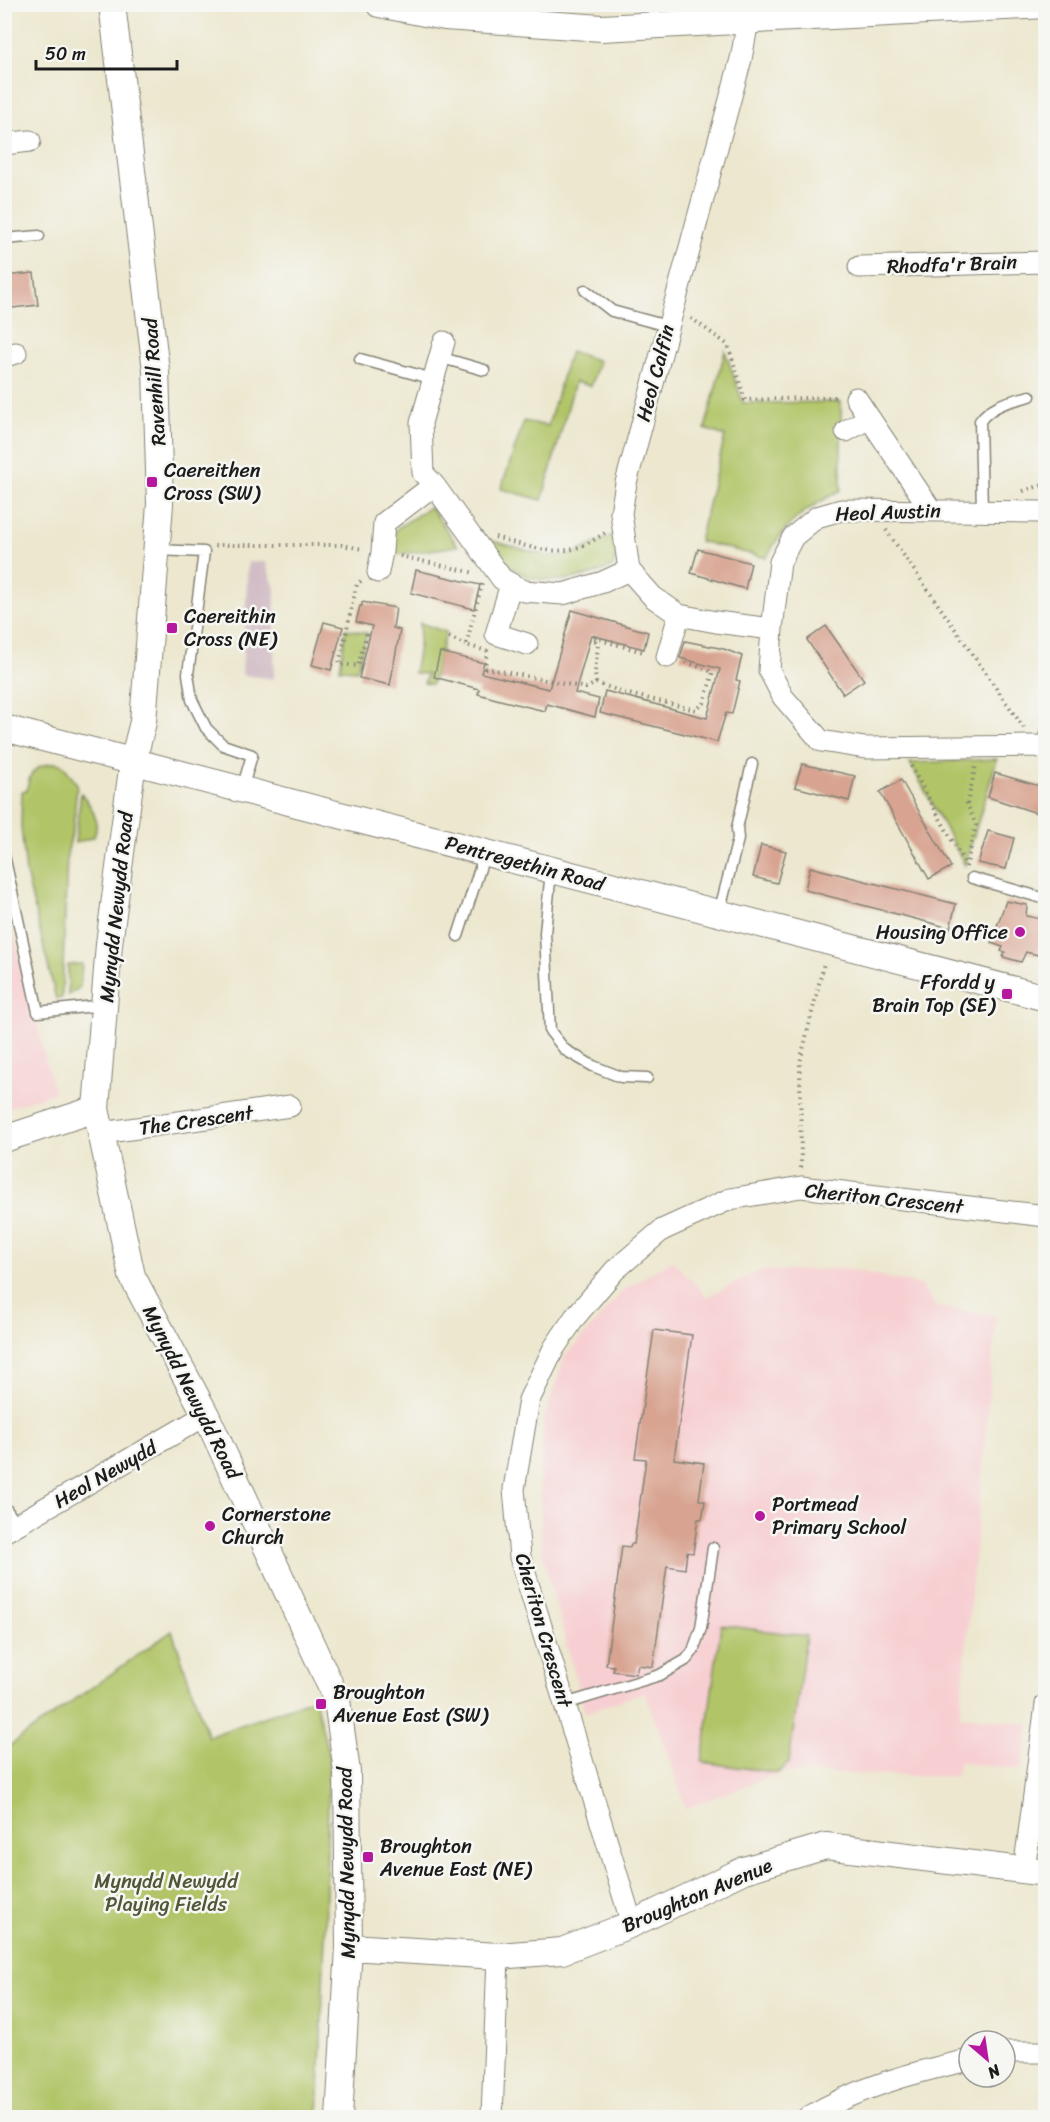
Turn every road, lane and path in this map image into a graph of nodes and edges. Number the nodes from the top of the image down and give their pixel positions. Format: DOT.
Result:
graph roads {
  1 [pos="112,4"];
  2 [pos="380,4"];
  3 [pos="1046,5"];
  4 [pos="748,21"];
  5 [pos="30,141"];
  6 [pos="4,144"];
  7 [pos="39,236"];
  8 [pos="4,239"];
  9 [pos="1046,262"];
  10 [pos="859,267"];
  11 [pos="585,290"];
  12 [pos="669,319"];
  13 [pos="441,350"];
  14 [pos="360,359"];
  15 [pos="484,370"];
  16 [pos="433,379"];
  17 [pos="1030,396"];
  18 [pos="856,399"];
  19 [pos="869,418"];
  20 [pos="846,431"];
  21 [pos="434,485"];
  22 [pos="872,510"];
  23 [pos="931,510"];
  24 [pos="982,511"];
  25 [pos="1046,512"];
  26 [pos="622,527"];
  27 [pos="475,540"];
  28 [pos="157,550"];
  29 [pos="204,552"];
  30 [pos="380,562"];
  31 [pos="629,570"];
  32 [pos="511,584"];
  33 [pos="679,615"];
  34 [pos="772,629"];
  35 [pos="366,633"];
  36 [pos="449,637"];
  37 [pos="527,644"];
  38 [pos="466,645"];
  39 [pos="643,652"];
  40 [pos="674,659"];
  41 [pos="596,683"];
  42 [pos="4,728"];
  43 [pos="1042,744"];
  44 [pos="980,747"];
  45 [pos="906,748"];
  46 [pos="133,761"];
  47 [pos="752,764"];
  48 [pos="242,789"];
  49 [pos="485,852"];
  50 [pos="4,855"];
  51 [pos="965,865"];
  52 [pos="551,870"];
  53 [pos="972,878"];
  54 [pos="1046,899"];
  55 [pos="719,913"];
  56 [pos="458,936"];
  57 [pos="829,942"];
  58 [pos="1046,998"];
  59 [pos="104,1005"];
  60 [pos="647,1077"];
  61 [pos="290,1106"];
  62 [pos="96,1109"];
  63 [pos="102,1133"];
  64 [pos="4,1138"];
  65 [pos="801,1187"];
  66 [pos="1046,1216"];
  67 [pos="206,1415"];
  68 [pos="4,1506"];
  69 [pos="11,1529"];
  70 [pos="713,1548"];
  71 [pos="565,1704"];
  72 [pos="1046,1704"];
  73 [pos="1035,1872"];
  74 [pos="632,1924"];
  75 [pos="349,1947"];
  76 [pos="498,1956"];
  77 [pos="1017,2052"];
  78 [pos="1046,2052"];
  79 [pos="957,2062"];
  80 [pos="339,2118"];
  81 [pos="492,2118"];
  82 [pos="807,2118"];
  1 -- 28 [label="street, Ravenhill Road"];
  2 -- 4 [label="street"];
  3 -- 4 [label="street"];
  4 -- 12 [label="street, Heol Calfin"];
  5 -- 6 [label="street"];
  7 -- 8 [label="lane"];
  9 -- 10 [label="street, Rhodfa'r Brain"];
  11 -- 12 [label="lane"];
  12 -- 18 [label="path"];
  12 -- 26 [label="street, Heol Calfin"];
  13 -- 15 [label="lane"];
  13 -- 16 [label="street"];
  14 -- 16 [label="lane"];
  16 -- 21 [label="street"];
  17 -- 24 [label="lane"];
  18 -- 19 [label="street"];
  19 -- 20 [label="street"];
  19 -- 23 [label="street"];
  21 -- 27 [label="street"];
  21 -- 30 [label="street"];
  22 -- 23 [label="street, Heol Awstin"];
  22 -- 34 [label="street, Heol Awstin"];
  22 -- 43 [label="path"];
  23 -- 24 [label="street, Heol Awstin"];
  24 -- 25 [label="street, Heol Awstin"];
  26 -- 27 [label="path"];
  26 -- 31 [label="street, Heol Calfin"];
  27 -- 32 [label="street"];
  28 -- 29 [label="lane"];
  28 -- 46 [label="street, Ravenhill Road"];
  29 -- 30 [label="path"];
  29 -- 48 [label="lane"];
  30 -- 35 [label="path"];
  30 -- 38 [label="path"];
  31 -- 32 [label="street"];
  31 -- 33 [label="street"];
  32 -- 37 [label="street"];
  33 -- 34 [label="street"];
  33 -- 40 [label="street"];
  34 -- 45 [label="street, Heol Awstin"];
  36 -- 38 [label="path"];
  38 -- 41 [label="path"];
  39 -- 41 [label="path"];
  40 -- 41 [label="path"];
  42 -- 46 [label="street, Pentregethin Road"];
  43 -- 44 [label="street, Heol Awstin"];
  44 -- 45 [label="street, Heol Awstin"];
  44 -- 51 [label="path"];
  45 -- 51 [label="path"];
  46 -- 48 [label="street, Pentregethin Road"];
  46 -- 59 [label="street, Mynydd Newydd Road"];
  47 -- 55 [label="lane"];
  48 -- 49 [label="street, Pentregethin Road"];
  49 -- 52 [label="street, Pentregethin Road"];
  49 -- 56 [label="lane"];
  50 -- 59 [label="lane"];
  51 -- 53 [label="path"];
  52 -- 55 [label="street, Pentregethin Road"];
  52 -- 60 [label="lane"];
  53 -- 54 [label="lane"];
  55 -- 57 [label="street, Pentregethin Road"];
  57 -- 58 [label="street, Pentregethin Road"];
  57 -- 65 [label="path"];
  59 -- 62 [label="street, Mynydd Newydd Road"];
  61 -- 63 [label="street, The Crescent"];
  62 -- 63 [label="street, Mynydd Newydd Road"];
  62 -- 64 [label="street"];
  63 -- 67 [label="street, Mynydd Newydd Road"];
  65 -- 66 [label="street, Cheriton Crescent"];
  65 -- 71 [label="street, Cheriton Crescent"];
  67 -- 69 [label="street, Heol Newydd"];
  67 -- 75 [label="street, Mynydd Newydd Road"];
  68 -- 69 [label="lane"];
  70 -- 71 [label="lane"];
  71 -- 74 [label="street, Cheriton Crescent"];
  72 -- 73 [label="street"];
  73 -- 74 [label="street, Broughton Avenue"];
  74 -- 76 [label="street, Broughton Avenue"];
  75 -- 76 [label="street, Broughton Avenue"];
  75 -- 80 [label="street, Mynydd Newydd Road"];
  76 -- 81 [label="street"];
  77 -- 78 [label="street"];
  79 -- 82 [label="street"];
}
